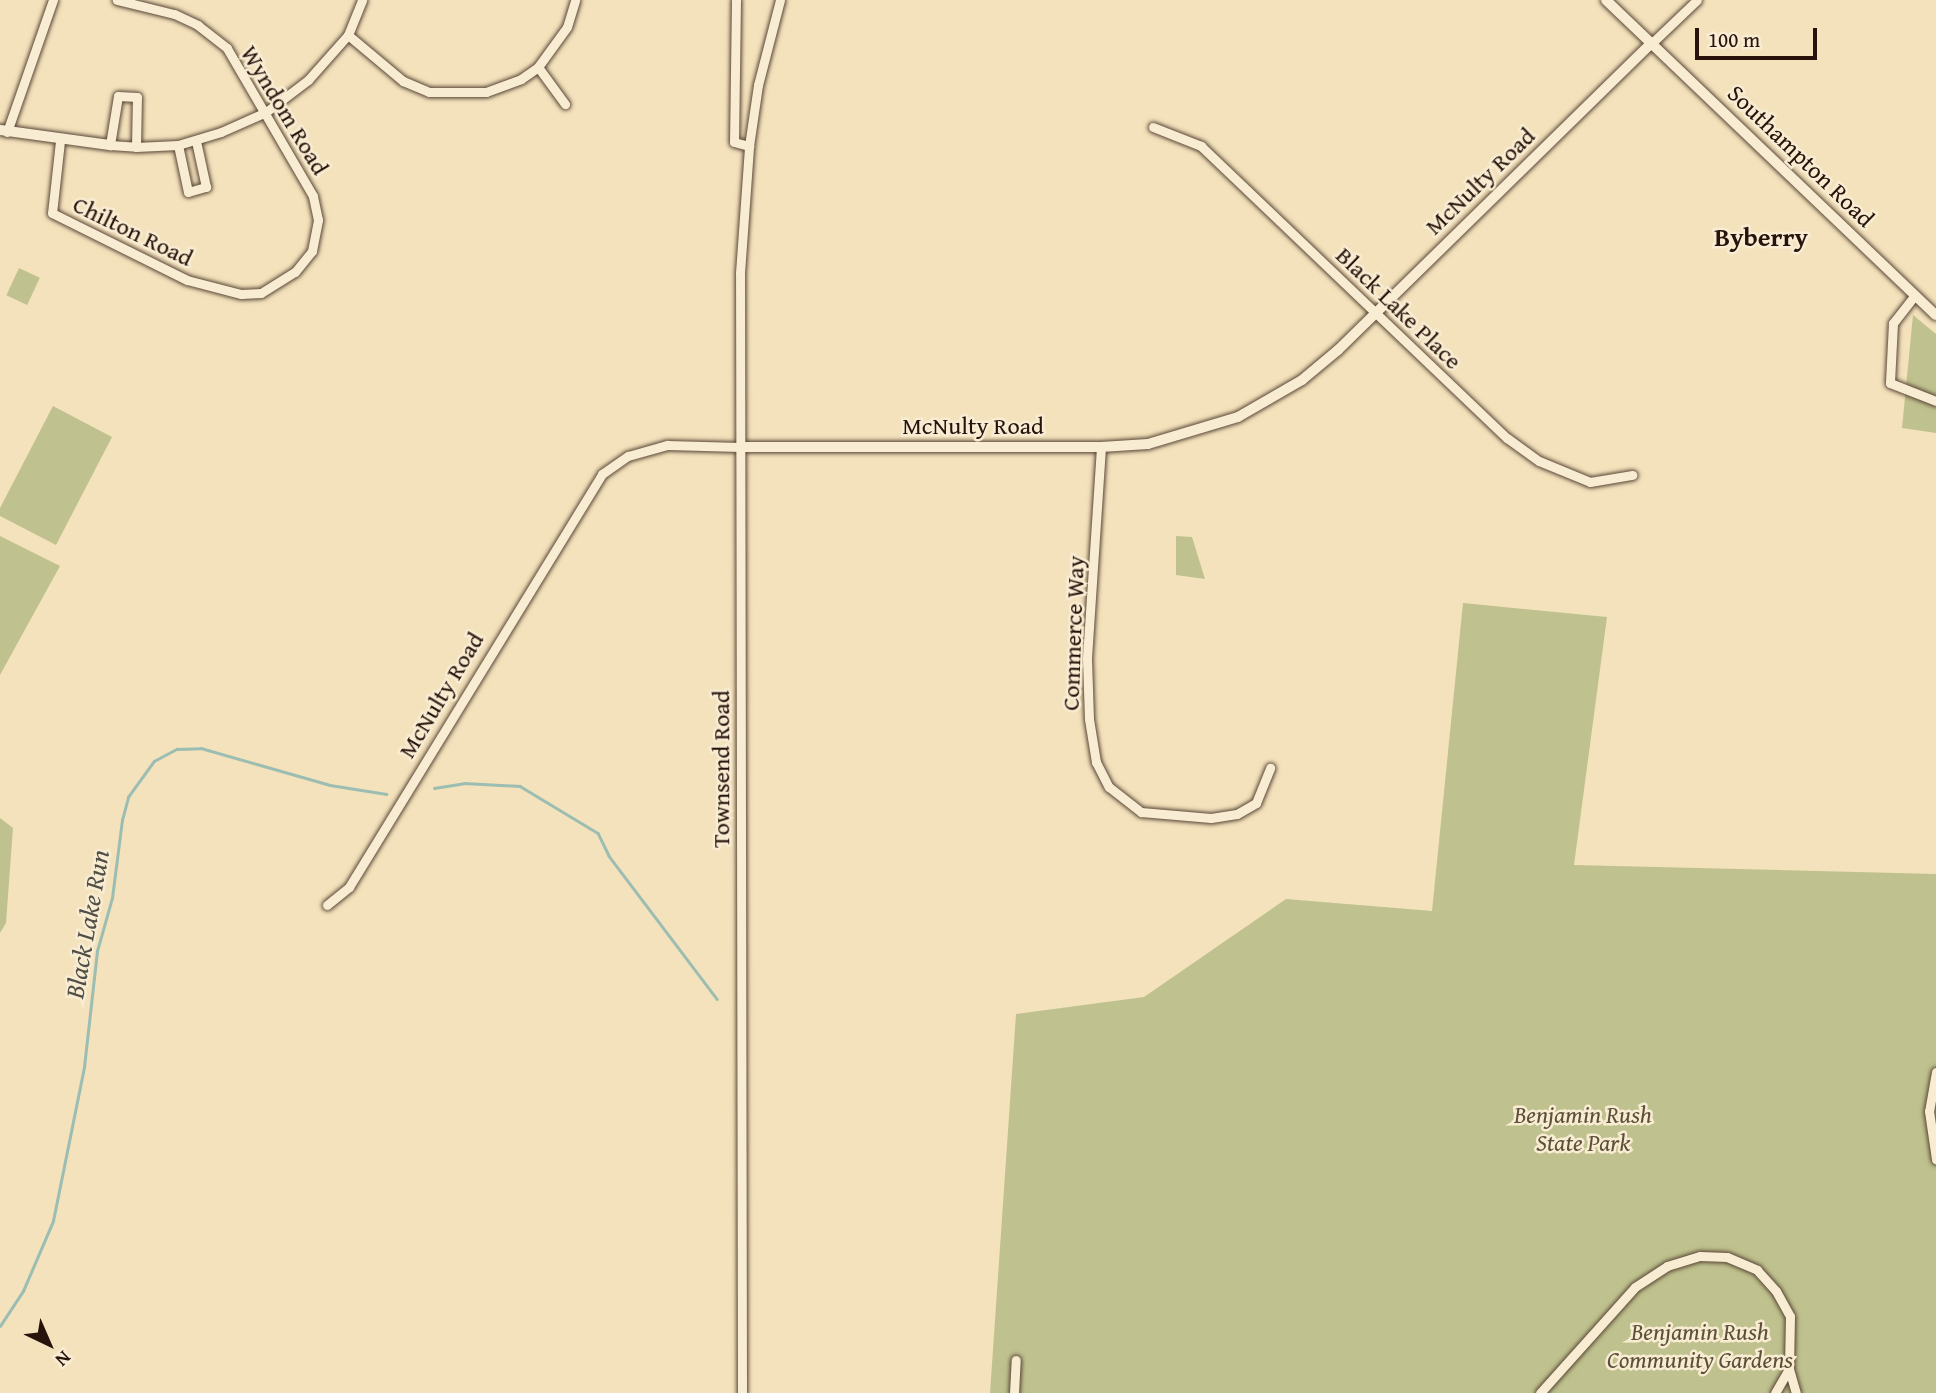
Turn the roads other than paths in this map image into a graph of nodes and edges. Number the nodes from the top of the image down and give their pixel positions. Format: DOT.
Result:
graph roads {
  1 [pos="53,0"];
  2 [pos="117,0"];
  3 [pos="362,0"];
  4 [pos="575,0"];
  5 [pos="736,0"];
  6 [pos="780,0"];
  7 [pos="1606,0"];
  8 [pos="1697,0"];
  9 [pos="348,35"];
  10 [pos="1652,43"];
  11 [pos="538,66"];
  12 [pos="565,104"];
  13 [pos="266,112"];
  14 [pos="1153,127"];
  15 [pos="3,131"];
  16 [pos="60,141"];
  17 [pos="196,141"];
  18 [pos="110,145"];
  19 [pos="178,145"];
  20 [pos="749,146"];
  21 [pos="134,147"];
  22 [pos="269,290"];
  23 [pos="1915,295"];
  24 [pos="1376,312"];
  25 [pos="1936,315"];
  26 [pos="1936,401"];
  27 [pos="740,447"];
  28 [pos="1101,447"];
  29 [pos="1632,475"];
  30 [pos="1270,768"];
  31 [pos="327,905"];
  32 [pos="1936,1072"];
  33 [pos="1936,1159"];
  34 [pos="1016,1360"];
  35 [pos="1789,1369"];
  36 [pos="742,1393"];
  37 [pos="1014,1393"];
  38 [pos="1540,1393"];
  39 [pos="1775,1393"];
  40 [pos="1796,1393"];
  1 -- 15 [label="street"];
  2 -- 13 [label="street, Wyndom Road"];
  3 -- 9 [label="street"];
  4 -- 11 [label="street"];
  5 -- 20 [label="street"];
  6 -- 20 [label="street, Townsend Road"];
  7 -- 10 [label="street, Southampton Road"];
  8 -- 10 [label="street, McNulty Road"];
  9 -- 11 [label="street"];
  9 -- 13 [label="street"];
  10 -- 23 [label="street, Southampton Road"];
  10 -- 24 [label="street, McNulty Road"];
  11 -- 12 [label="street"];
  13 -- 17 [label="street"];
  13 -- 22 [label="street, Wyndom Road"];
  14 -- 24 [label="street, Black Lake Place"];
  15 -- 16 [label="street"];
  16 -- 18 [label="street"];
  16 -- 22 [label="street, Chilton Road"];
  17 -- 19 [label="street"];
  17 -- 19 [label="street"];
  18 -- 21 [label="street"];
  18 -- 21 [label="street"];
  19 -- 21 [label="street"];
  20 -- 27 [label="street, Townsend Road"];
  23 -- 25 [label="street, Southampton Road"];
  23 -- 26 [label="street"];
  24 -- 28 [label="street, McNulty Road"];
  24 -- 29 [label="street, Black Lake Place"];
  27 -- 28 [label="street, McNulty Road"];
  27 -- 31 [label="street, McNulty Road"];
  27 -- 36 [label="street, Townsend Road"];
  28 -- 30 [label="street, Commerce Way"];
  32 -- 33 [label="street"];
  34 -- 37 [label="street"];
  35 -- 38 [label="street"];
  35 -- 39 [label="street"];
  35 -- 40 [label="street"];
}
